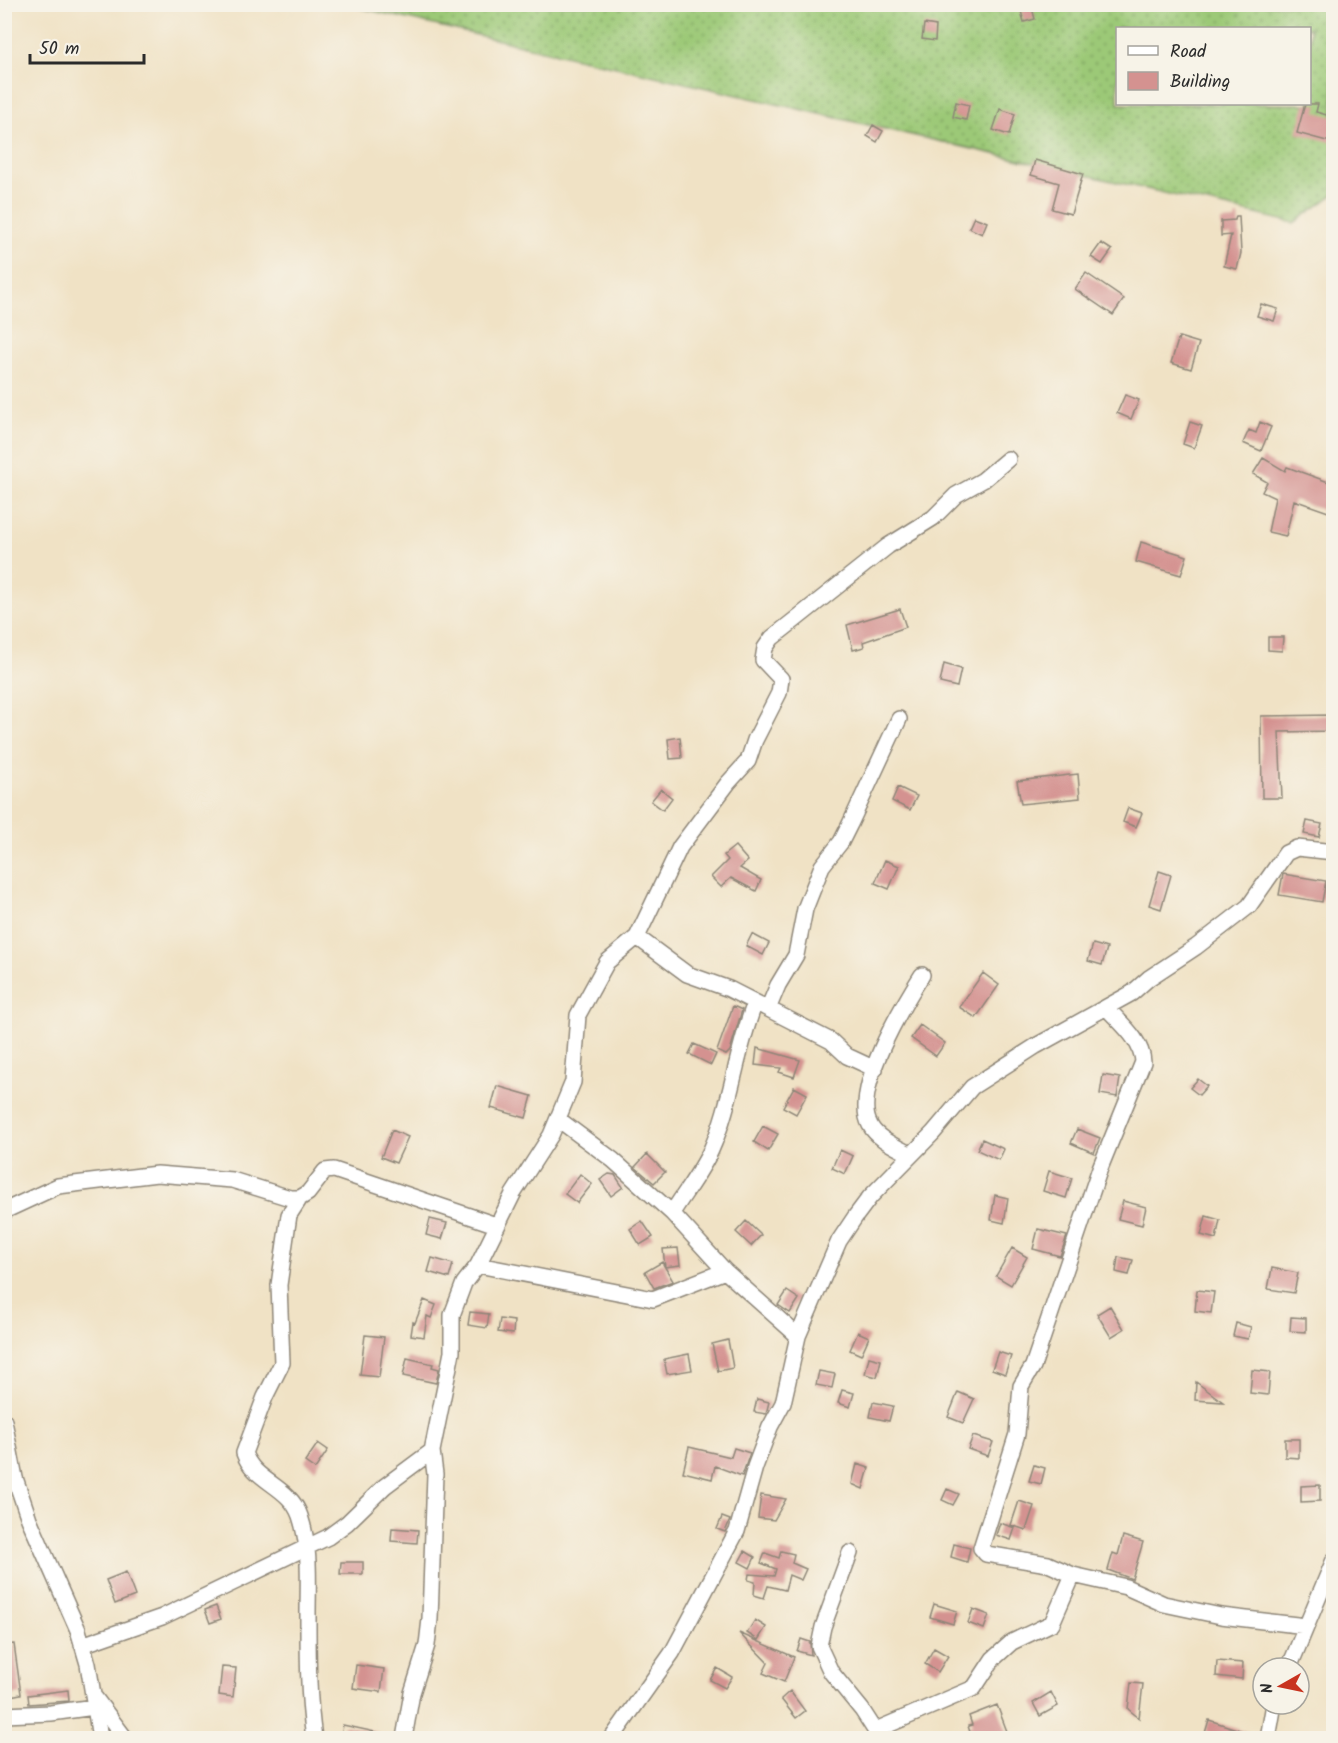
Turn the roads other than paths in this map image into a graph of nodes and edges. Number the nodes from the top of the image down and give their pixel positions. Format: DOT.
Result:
graph roads {
  1 [pos="1008,459"];
  2 [pos="899,719"];
  3 [pos="1334,852"];
  4 [pos="637,937"];
  5 [pos="922,975"];
  6 [pos="762,1006"];
  7 [pos="1107,1008"];
  8 [pos="875,1069"];
  9 [pos="558,1119"];
  10 [pos="911,1155"];
  11 [pos="300,1198"];
  12 [pos="4,1211"];
  13 [pos="672,1213"];
  14 [pos="496,1225"];
  15 [pos="478,1265"];
  16 [pos="725,1271"];
  17 [pos="798,1336"];
  18 [pos="4,1421"];
  19 [pos="432,1451"];
  20 [pos="308,1548"];
  21 [pos="850,1553"];
  22 [pos="1334,1560"];
  23 [pos="1073,1575"];
  24 [pos="1306,1626"];
  25 [pos="82,1645"];
  26 [pos="1294,1656"];
  27 [pos="93,1700"];
  28 [pos="4,1715"];
  29 [pos="1272,1716"];
  30 [pos="878,1734"];
  31 [pos="100,1738"];
  32 [pos="125,1738"];
  33 [pos="314,1738"];
  34 [pos="404,1738"];
  35 [pos="612,1738"];
  36 [pos="1268,1738"];
  1 -- 4 [label="street"];
  2 -- 6 [label="street"];
  3 -- 7 [label="street"];
  4 -- 6 [label="street"];
  4 -- 9 [label="street"];
  5 -- 8 [label="street"];
  6 -- 8 [label="street"];
  6 -- 13 [label="street"];
  7 -- 10 [label="street"];
  7 -- 23 [label="street"];
  8 -- 10 [label="street"];
  9 -- 13 [label="street"];
  9 -- 14 [label="street"];
  10 -- 17 [label="street"];
  11 -- 12 [label="street"];
  11 -- 14 [label="street"];
  11 -- 20 [label="street"];
  13 -- 16 [label="street"];
  14 -- 15 [label="street"];
  15 -- 16 [label="street"];
  15 -- 19 [label="street"];
  16 -- 17 [label="street"];
  17 -- 35 [label="street"];
  18 -- 25 [label="street"];
  19 -- 20 [label="street"];
  19 -- 34 [label="street"];
  20 -- 25 [label="street"];
  20 -- 33 [label="street"];
  21 -- 30 [label="street"];
  22 -- 24 [label="street"];
  23 -- 24 [label="street"];
  23 -- 30 [label="street"];
  24 -- 26 [label="street"];
  25 -- 27 [label="street"];
  27 -- 28 [label="street"];
  27 -- 31 [label="street"];
  27 -- 32 [label="street"];
  29 -- 36 [label="street"];
}
